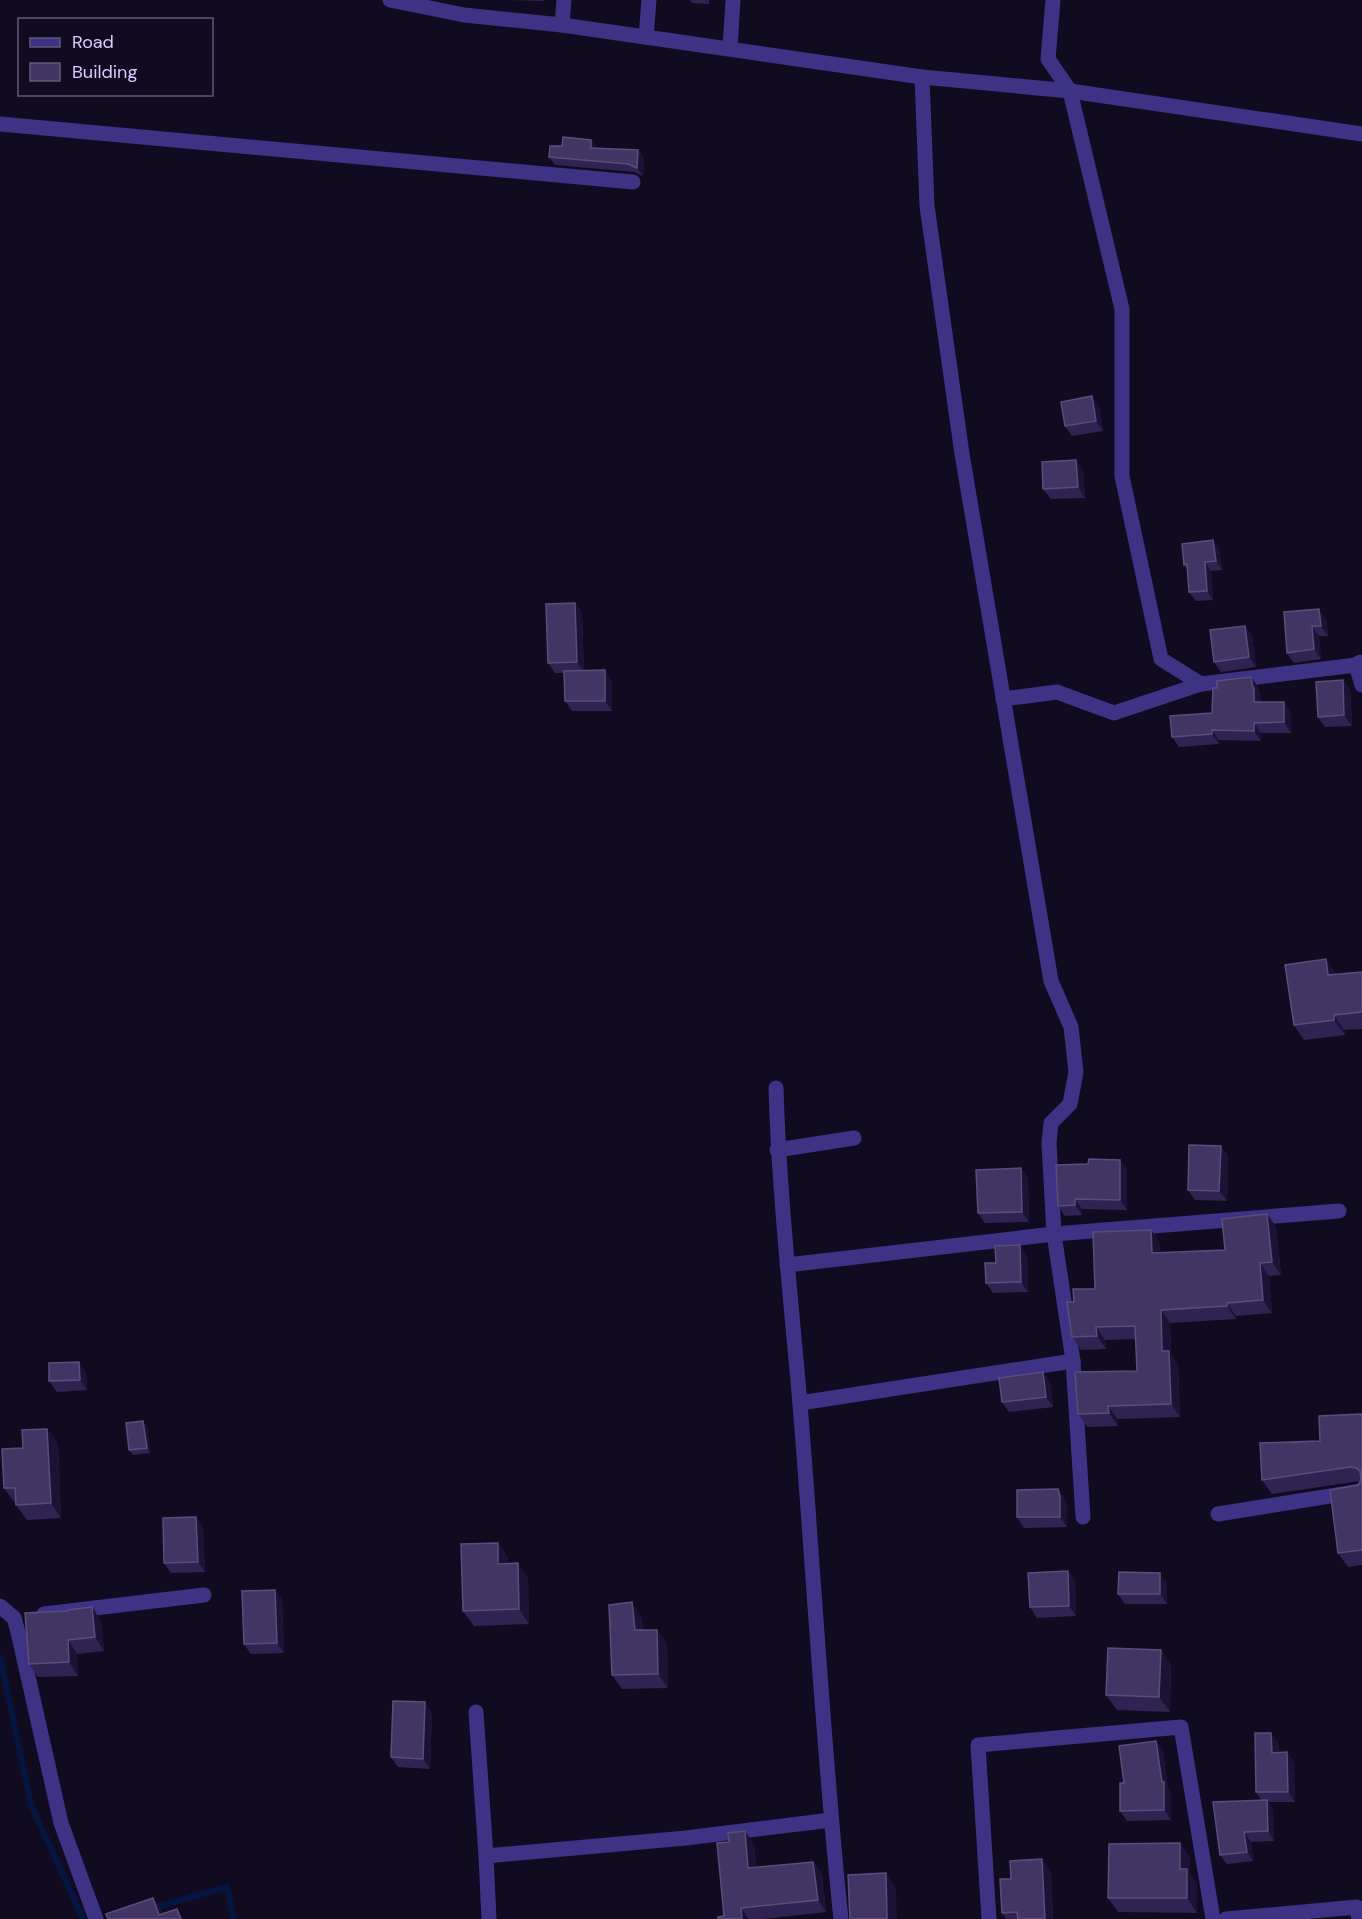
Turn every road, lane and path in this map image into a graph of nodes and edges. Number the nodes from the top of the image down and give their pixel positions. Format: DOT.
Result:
graph roads {
  1 [pos="390,0"];
  2 [pos="564,0"];
  3 [pos="648,0"];
  4 [pos="733,0"];
  5 [pos="1053,0"];
  6 [pos="465,8"];
  7 [pos="562,25"];
  8 [pos="646,37"];
  9 [pos="729,49"];
  10 [pos="922,77"];
  11 [pos="1070,91"];
  12 [pos="0,124"];
  13 [pos="1362,134"];
  14 [pos="633,182"];
  15 [pos="1360,665"];
  16 [pos="1201,684"];
  17 [pos="1362,684"];
  18 [pos="1003,699"];
  19 [pos="776,1088"];
  20 [pos="854,1138"];
  21 [pos="777,1150"];
  22 [pos="1339,1211"];
  23 [pos="1054,1234"];
  24 [pos="787,1265"];
  25 [pos="1072,1361"];
  26 [pos="800,1403"];
  27 [pos="1362,1491"];
  28 [pos="1218,1514"];
  29 [pos="1083,1517"];
  30 [pos="204,1595"];
  31 [pos="5,1610"];
  32 [pos="476,1712"];
  33 [pos="831,1820"];
  34 [pos="486,1856"];
  35 [pos="95,1917"];
  36 [pos="489,1919"];
  37 [pos="841,1919"];
  38 [pos="989,1919"];
  39 [pos="1213,1919"];
  40 [pos="1226,1919"];
  41 [pos="1359,1919"];
  1 -- 6 [label="street"];
  2 -- 7 [label="street"];
  3 -- 8 [label="street"];
  4 -- 9 [label="street"];
  5 -- 11 [label="street"];
  6 -- 7 [label="street"];
  7 -- 8 [label="street"];
  8 -- 9 [label="street"];
  9 -- 10 [label="street"];
  10 -- 11 [label="street"];
  10 -- 18 [label="street"];
  11 -- 13 [label="street"];
  11 -- 16 [label="street"];
  12 -- 14 [label="street"];
  15 -- 16 [label="street"];
  15 -- 17 [label="street"];
  16 -- 18 [label="street"];
  18 -- 23 [label="street"];
  19 -- 21 [label="street"];
  20 -- 21 [label="street"];
  21 -- 24 [label="street"];
  22 -- 23 [label="street"];
  23 -- 24 [label="street"];
  23 -- 25 [label="street"];
  24 -- 26 [label="street"];
  25 -- 26 [label="street"];
  25 -- 29 [label="street"];
  26 -- 33 [label="street"];
  27 -- 28 [label="street"];
  30 -- 31 [label="street"];
  31 -- 35 [label="street"];
  32 -- 34 [label="street"];
  33 -- 34 [label="street"];
  33 -- 37 [label="street"];
  34 -- 36 [label="street"];
  38 -- 39 [label="street"];
  40 -- 41 [label="street"];
}
